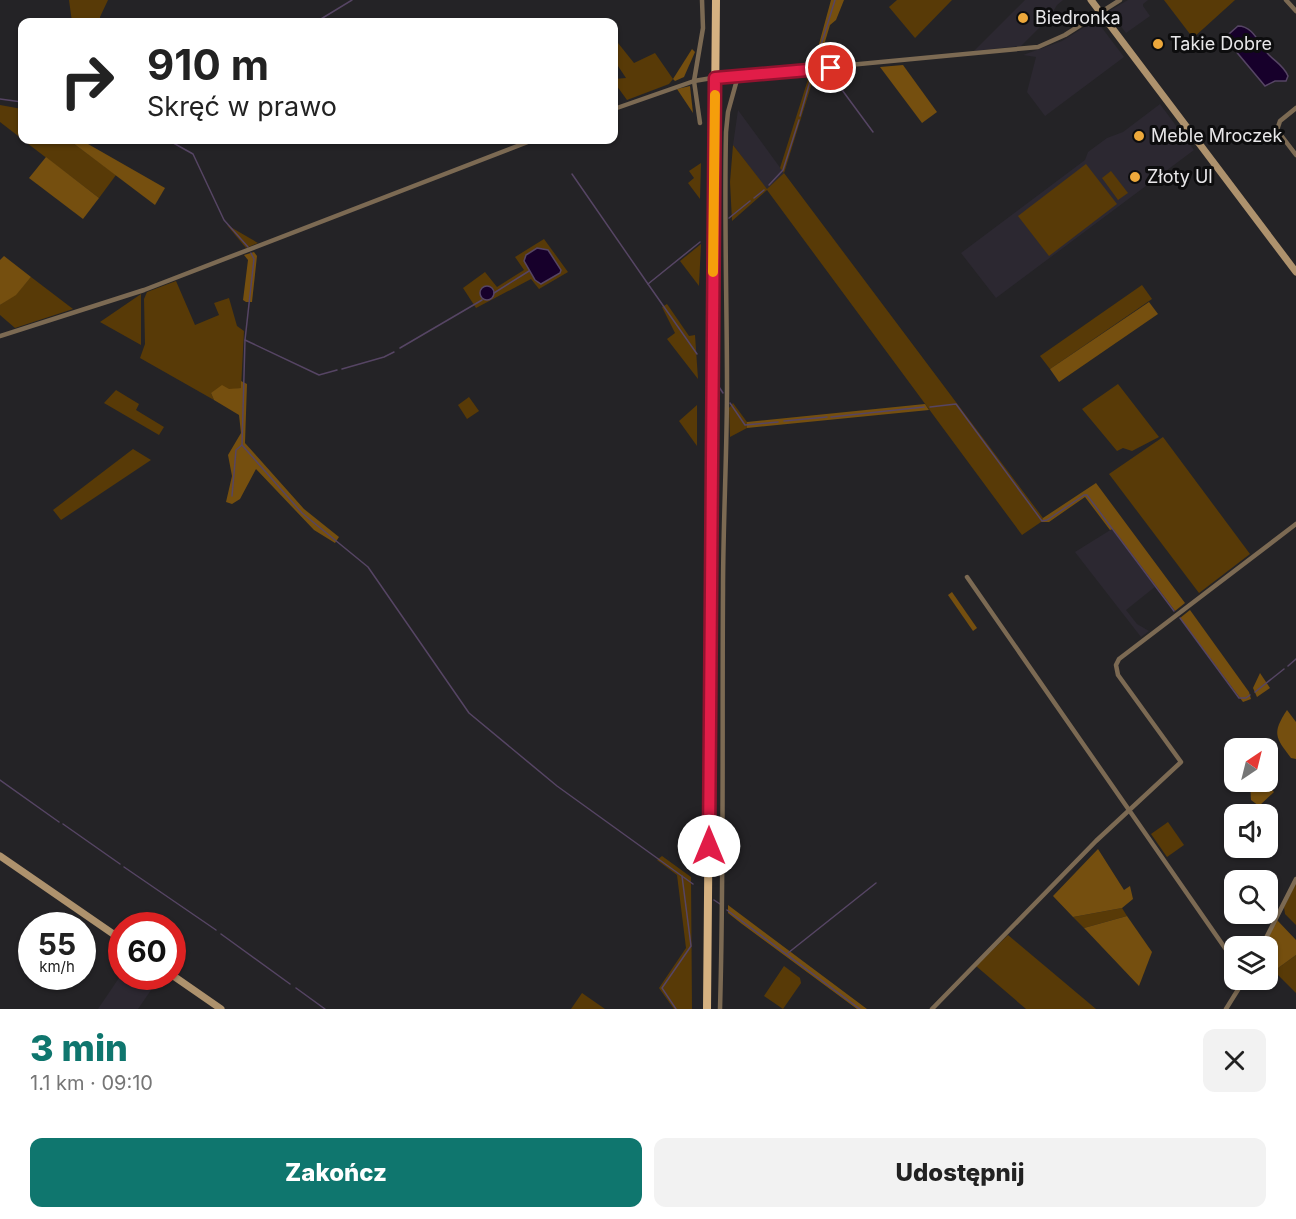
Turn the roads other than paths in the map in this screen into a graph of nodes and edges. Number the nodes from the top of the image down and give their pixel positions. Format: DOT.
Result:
graph roads {
  1 [pos="702,0"];
  2 [pos="716,0"];
  3 [pos="1091,0"];
  4 [pos="1120,0"];
  5 [pos="1286,0"];
  6 [pos="1296,11"];
  7 [pos="1101,12"];
  8 [pos="738,76"];
  9 [pos="715,78"];
  10 [pos="694,81"];
  11 [pos="618,108"];
  12 [pos="1296,108"];
  13 [pos="700,123"];
  14 [pos="523,144"];
  15 [pos="1296,155"];
  16 [pos="1296,272"];
  17 [pos="0,336"];
  18 [pos="1296,524"];
  19 [pos="967,577"];
  20 [pos="1129,809"];
  21 [pos="0,856"];
  22 [pos="1296,879"];
  23 [pos="108,930"];
  24 [pos="1267,936"];
  25 [pos="1224,947"];
  26 [pos="186,985"];
  27 [pos="1238,990"];
  28 [pos="221,1009"];
  29 [pos="707,1009"];
  30 [pos="720,1009"];
  31 [pos="932,1009"];
  32 [pos="1226,1009"];
  1 -- 10 [label="street"];
  2 -- 9 [label="main road"];
  3 -- 7 [label="street"];
  4 -- 7 [label="street"];
  5 -- 6 [label="street"];
  7 -- 8 [label="street"];
  7 -- 16 [label="street"];
  8 -- 9 [label="street"];
  8 -- 30 [label="street"];
  9 -- 10 [label="street"];
  9 -- 29 [label="main road"];
  10 -- 11 [label="street"];
  10 -- 13 [label="street"];
  12 -- 15 [label="street"];
  14 -- 17 [label="street"];
  18 -- 20 [label="street"];
  19 -- 20 [label="street"];
  20 -- 25 [label="street"];
  20 -- 31 [label="street"];
  21 -- 23 [label="street"];
  22 -- 24 [label="street"];
  26 -- 28 [label="street"];
  27 -- 32 [label="street"];
}
